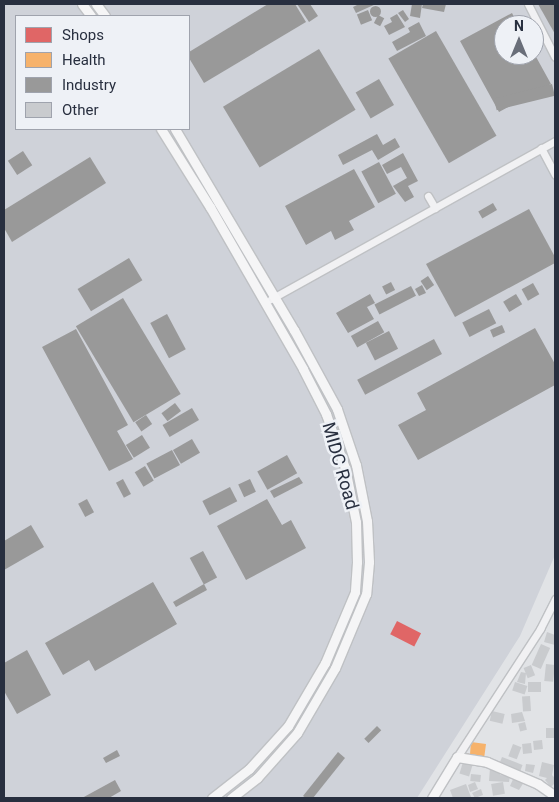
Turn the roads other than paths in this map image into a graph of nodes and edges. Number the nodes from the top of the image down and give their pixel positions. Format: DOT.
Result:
graph roads {
  1 [pos="82,4"];
  2 [pos="96,4"];
  3 [pos="528,4"];
  4 [pos="90,15"];
  5 [pos="104,15"];
  6 [pos="555,57"];
  7 [pos="162,130"];
  8 [pos="175,130"];
  9 [pos="555,141"];
  10 [pos="542,148"];
  11 [pos="555,174"];
  12 [pos="428,196"];
  13 [pos="435,208"];
  14 [pos="274,297"];
  15 [pos="264,303"];
  16 [pos="555,599"];
  17 [pos="457,756"];
  18 [pos="555,796"];
  19 [pos="212,798"];
  20 [pos="230,798"];
  21 [pos="432,798"];
  1 -- 4 [label="main road"];
  2 -- 5 [label="main road"];
  3 -- 6 [label="street"];
  7 -- 15 [label="main road, MIDC Road"];
  8 -- 14 [label="main road, MIDC Road"];
  9 -- 10 [label="street"];
  10 -- 11 [label="street"];
  10 -- 13 [label="street"];
  12 -- 13 [label="street"];
  13 -- 14 [label="street"];
  14 -- 15 [label="street"];
  14 -- 20 [label="main road, MIDC Road"];
  15 -- 19 [label="main road, MIDC Road"];
  16 -- 17 [label="street"];
  17 -- 18 [label="main road"];
  17 -- 21 [label="main road"];
}
